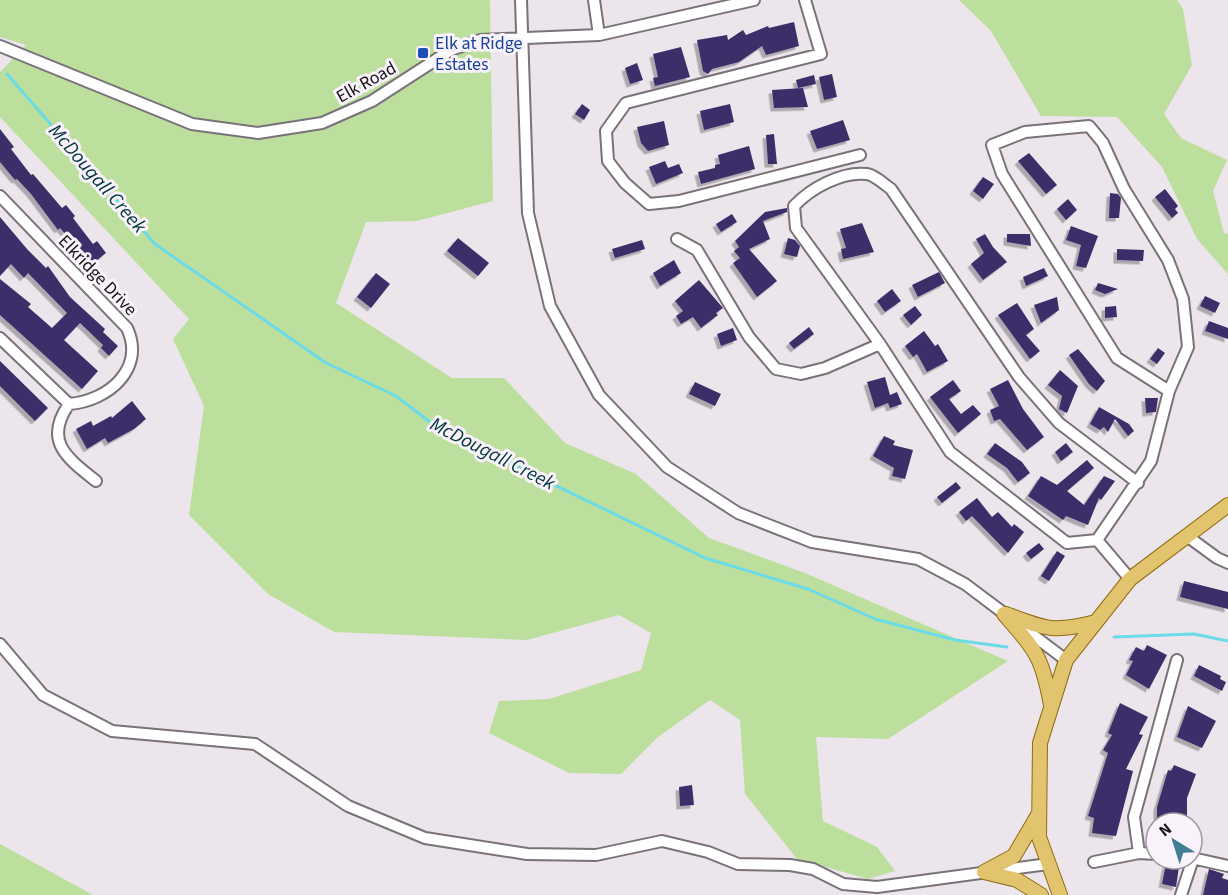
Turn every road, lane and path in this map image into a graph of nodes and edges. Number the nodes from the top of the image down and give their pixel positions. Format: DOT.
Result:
graph roads {
  1 [pos="521,0"];
  2 [pos="594,0"];
  3 [pos="754,0"];
  4 [pos="805,0"];
  5 [pos="599,35"];
  6 [pos="523,40"];
  7 [pos="0,46"];
  8 [pos="860,155"];
  9 [pos="0,196"];
  10 [pos="677,239"];
  11 [pos="0,338"];
  12 [pos="880,344"];
  13 [pos="1169,391"];
  14 [pos="69,404"];
  15 [pos="96,481"];
  16 [pos="1138,483"];
  17 [pos="1228,505"];
  18 [pos="1187,536"];
  19 [pos="1096,540"];
  20 [pos="1228,563"];
  21 [pos="1130,579"];
  22 [pos="1004,614"];
  23 [pos="1096,622"];
  24 [pos="0,644"];
  25 [pos="1066,660"];
  26 [pos="1177,660"];
  27 [pos="1051,707"];
  28 [pos="1039,814"];
  29 [pos="1139,854"];
  30 [pos="1144,854"];
  31 [pos="1204,861"];
  32 [pos="1094,862"];
  33 [pos="1048,864"];
  34 [pos="1228,866"];
  35 [pos="1188,871"];
  36 [pos="984,872"];
  37 [pos="877,891"];
  38 [pos="1041,895"];
  39 [pos="1060,895"];
  40 [pos="1181,895"];
  1 -- 6 [label="street"];
  2 -- 5 [label="street"];
  3 -- 5 [label="street, Elk Road"];
  4 -- 8 [label="street"];
  5 -- 6 [label="street, Elk Road"];
  6 -- 7 [label="street, Elk Road"];
  6 -- 22 [label="street"];
  9 -- 14 [label="street, Elkridge Drive"];
  10 -- 12 [label="street"];
  11 -- 14 [label="street"];
  12 -- 16 [label="street"];
  12 -- 19 [label="street"];
  13 -- 13 [label="street"];
  13 -- 16 [label="street"];
  14 -- 15 [label="street"];
  16 -- 19 [label="street"];
  17 -- 18 [label="main road"];
  18 -- 20 [label="street"];
  18 -- 21 [label="main road"];
  19 -- 21 [label="street"];
  21 -- 23 [label="main road"];
  22 -- 23 [label="main road"];
  22 -- 25 [label="street"];
  22 -- 27 [label="main road"];
  23 -- 25 [label="main road"];
  24 -- 37 [label="street"];
  25 -- 27 [label="main road"];
  26 -- 29 [label="street"];
  27 -- 28 [label="main road"];
  28 -- 33 [label="main road"];
  28 -- 36 [label="main road"];
  29 -- 30 [label="street"];
  29 -- 32 [label="street"];
  31 -- 34 [label="street"];
  33 -- 36 [label="street"];
  33 -- 39 [label="main road"];
  35 -- 40 [label="street"];
  36 -- 37 [label="street"];
  36 -- 38 [label="main road"];
}
